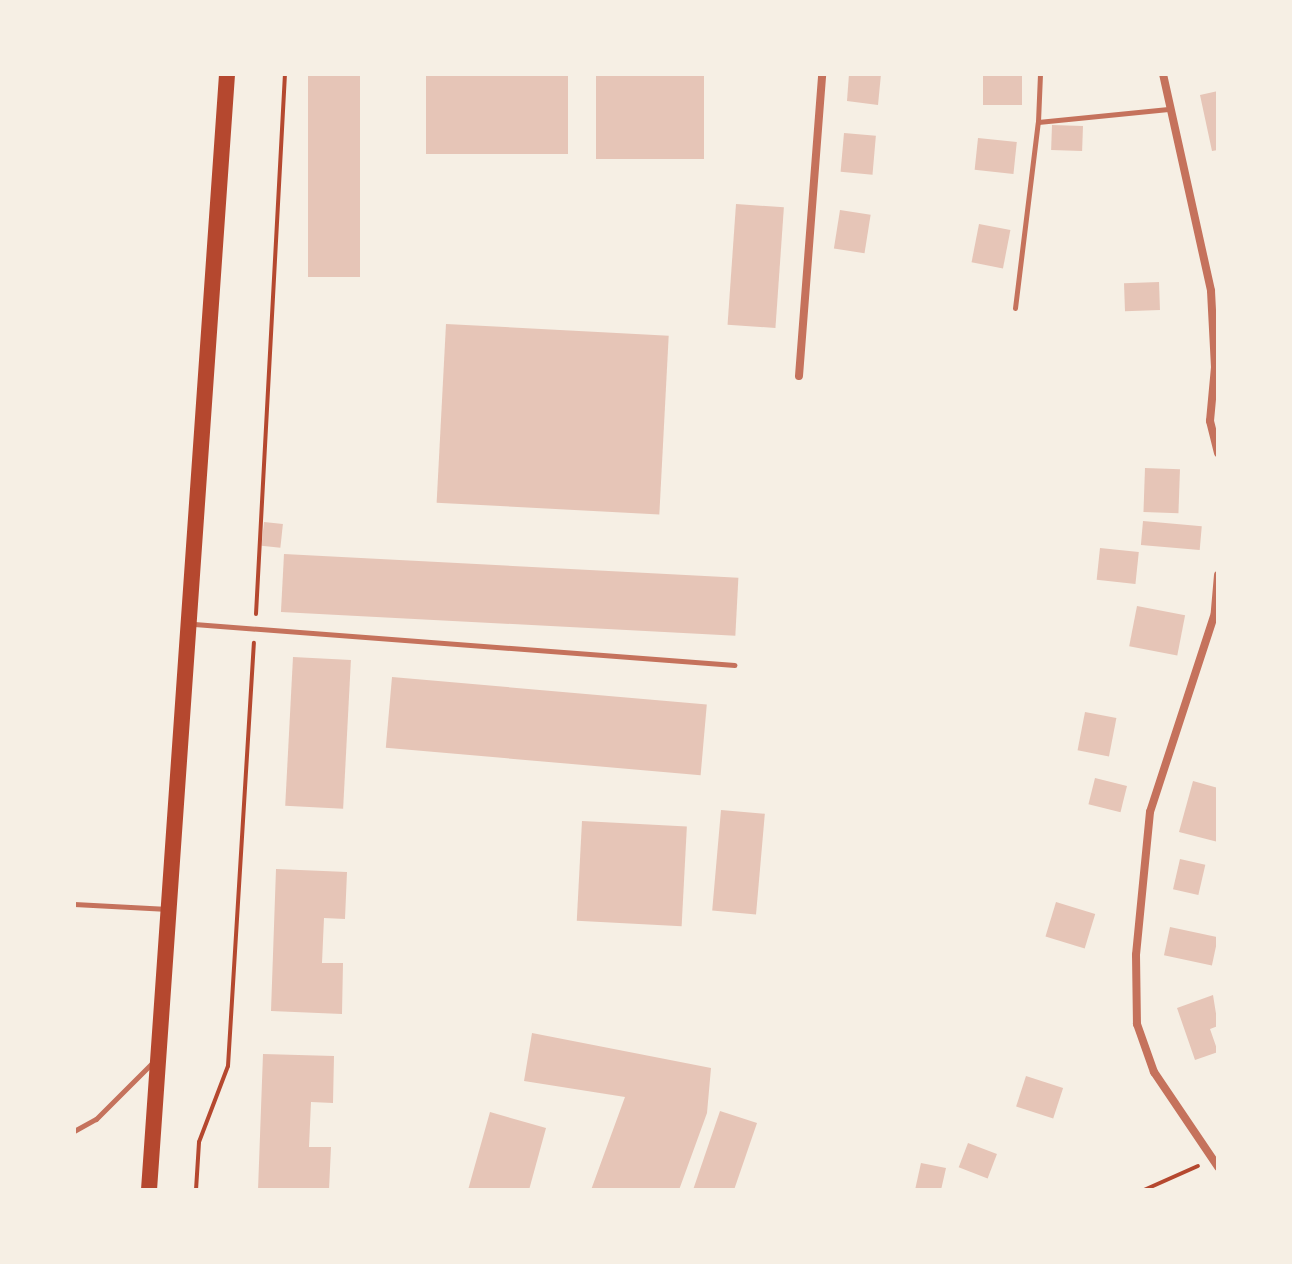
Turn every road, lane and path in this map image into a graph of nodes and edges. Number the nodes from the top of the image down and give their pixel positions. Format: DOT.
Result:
graph roads {
  1 [pos="227,74"];
  2 [pos="822,74"];
  3 [pos="1040,74"];
  4 [pos="1163,74"];
  5 [pos="1168,109"];
  6 [pos="1038,122"];
  7 [pos="1015,308"];
  8 [pos="1217,367"];
  9 [pos="799,376"];
  10 [pos="1218,453"];
  11 [pos="1218,575"];
  12 [pos="189,624"];
  13 [pos="734,665"];
  14 [pos="74,904"];
  15 [pos="169,909"];
  16 [pos="160,1056"];
  17 [pos="74,1131"];
  18 [pos="1214,1164"];
  19 [pos="149,1190"];
  20 [pos="1144,1190"];
  1 -- 12 [label="main road"];
  2 -- 9 [label="street"];
  3 -- 6 [label="lane"];
  4 -- 5 [label="street"];
  5 -- 6 [label="lane"];
  5 -- 8 [label="street"];
  6 -- 7 [label="lane"];
  8 -- 10 [label="street"];
  11 -- 18 [label="street"];
  12 -- 13 [label="lane"];
  12 -- 15 [label="main road"];
  14 -- 15 [label="lane"];
  15 -- 16 [label="main road"];
  16 -- 17 [label="lane"];
  16 -- 19 [label="main road"];
  18 -- 20 [label="path"];
}
